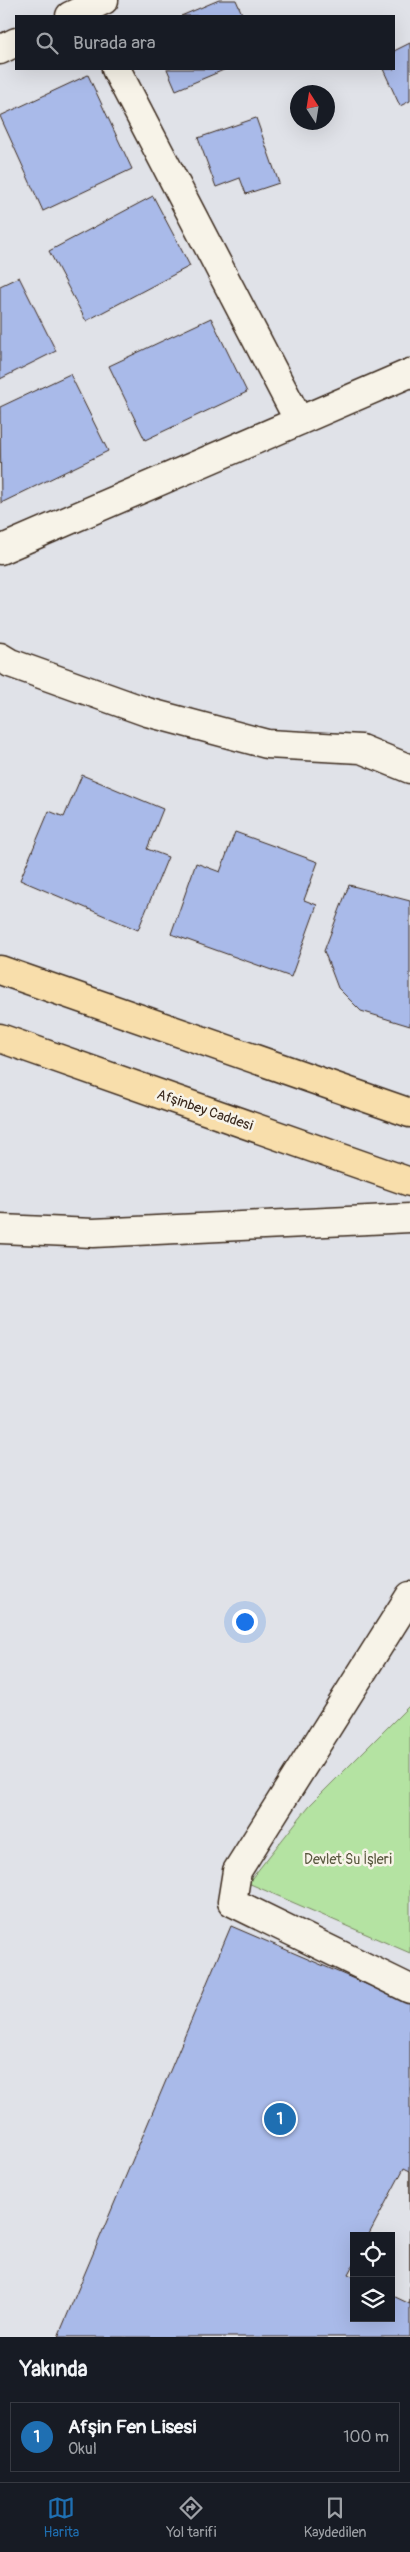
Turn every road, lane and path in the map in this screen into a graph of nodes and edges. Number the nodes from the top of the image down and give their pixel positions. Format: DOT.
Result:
graph roads {
  1 [pos="15,42"];
  2 [pos="0,50"];
  3 [pos="117,70"];
  4 [pos="410,373"];
  5 [pos="299,421"];
  6 [pos="0,550"];
  7 [pos="0,657"];
  8 [pos="410,769"];
  9 [pos="0,970"];
  10 [pos="0,1038"];
  11 [pos="410,1113"];
  12 [pos="410,1182"];
  13 [pos="410,1218"];
  14 [pos="0,1229"];
  15 [pos="410,1596"];
  16 [pos="410,1989"];
  1 -- 2 [label="street"];
  3 -- 5 [label="street"];
  4 -- 5 [label="street"];
  5 -- 6 [label="street"];
  7 -- 8 [label="street"];
  9 -- 11 [label="main road"];
  10 -- 12 [label="main road, Afşinbey Caddesi"];
  13 -- 14 [label="street"];
  15 -- 16 [label="street"];
}
